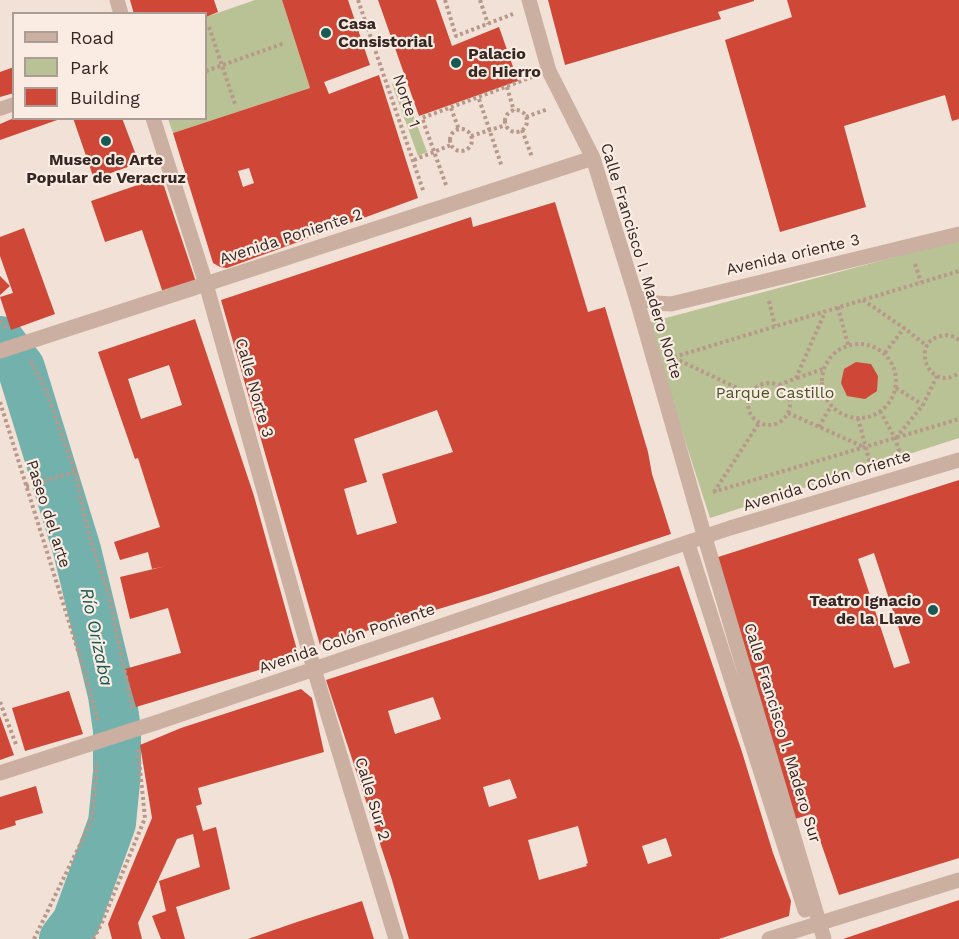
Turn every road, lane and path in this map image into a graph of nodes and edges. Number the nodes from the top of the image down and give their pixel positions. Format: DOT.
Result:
graph roads {
  1 [pos="358,0"];
  2 [pos="445,0"];
  3 [pos="480,0"];
  4 [pos="529,0"];
  5 [pos="517,13"];
  6 [pos="488,24"];
  7 [pos="209,27"];
  8 [pos="285,43"];
  9 [pos="222,65"];
  10 [pos="207,70"];
  11 [pos="549,71"];
  12 [pos="507,87"];
  13 [pos="479,99"];
  14 [pos="235,104"];
  15 [pos="451,108"];
  16 [pos="549,109"];
  17 [pos="514,111"];
  18 [pos="526,117"];
  19 [pos="154,120"];
  20 [pos="506,125"];
  21 [pos="459,130"];
  22 [pos="489,130"];
  23 [pos="522,130"];
  24 [pos="471,136"];
  25 [pos="451,146"];
  26 [pos="435,152"];
  27 [pos="532,158"];
  28 [pos="593,158"];
  29 [pos="414,160"];
  30 [pos="508,185"];
  31 [pos="448,188"];
  32 [pos="429,211"];
  33 [pos="959,234"];
  34 [pos="959,271"];
  35 [pos="206,284"];
  36 [pos="636,297"];
  37 [pos="863,300"];
  38 [pos="838,307"];
  39 [pos="826,311"];
  40 [pos="0,321"];
  41 [pos="904,328"];
  42 [pos="959,330"];
  43 [pos="13,337"];
  44 [pos="957,338"];
  45 [pos="848,345"];
  46 [pos="30,346"];
  47 [pos="927,346"];
  48 [pos="0,351"];
  49 [pos="885,353"];
  50 [pos="673,357"];
  51 [pos="676,368"];
  52 [pos="823,369"];
  53 [pos="959,373"];
  54 [pos="937,376"];
  55 [pos="796,378"];
  56 [pos="778,385"];
  57 [pos="896,387"];
  58 [pos="750,394"];
  59 [pos="0,402"];
  60 [pos="923,405"];
  61 [pos="831,406"];
  62 [pos="880,411"];
  63 [pos="788,413"];
  64 [pos="858,418"];
  65 [pos="959,419"];
  66 [pos="759,423"];
  67 [pos="819,427"];
  68 [pos="896,438"];
  69 [pos="865,448"];
  70 [pos="959,460"];
  71 [pos="75,472"];
  72 [pos="711,483"];
  73 [pos="26,486"];
  74 [pos="714,493"];
  75 [pos="730,528"];
  76 [pos="705,538"];
  77 [pos="688,544"];
  78 [pos="314,669"];
  79 [pos="0,702"];
  80 [pos="134,719"];
  81 [pos="100,728"];
  82 [pos="137,741"];
  83 [pos="98,751"];
  84 [pos="24,765"];
  85 [pos="0,773"];
  86 [pos="959,880"];
  87 [pos="815,929"];
  88 [pos="34,939"];
  89 [pos="93,939"];
  90 [pos="396,939"];
  91 [pos="769,939"];
  92 [pos="824,939"];
  1 -- 29 [label="path, Norte 1"];
  2 -- 6 [label="path"];
  3 -- 6 [label="path"];
  4 -- 11 [label="street, Calle Francisco I. Madero Norte"];
  5 -- 6 [label="path"];
  7 -- 9 [label="path"];
  8 -- 9 [label="path"];
  9 -- 10 [label="path"];
  9 -- 14 [label="path"];
  11 -- 12 [label="path"];
  11 -- 28 [label="street, Calle Francisco I. Madero Norte"];
  12 -- 13 [label="path"];
  12 -- 17 [label="path"];
  13 -- 15 [label="path"];
  13 -- 22 [label="path"];
  15 -- 21 [label="path"];
  15 -- 26 [label="path"];
  16 -- 18 [label="path"];
  17 -- 18 [label="path"];
  17 -- 20 [label="path"];
  18 -- 23 [label="path"];
  19 -- 35 [label="street, Calle Norte 3"];
  20 -- 22 [label="path"];
  20 -- 23 [label="path"];
  21 -- 24 [label="path"];
  21 -- 25 [label="path"];
  22 -- 24 [label="path"];
  22 -- 30 [label="path"];
  23 -- 27 [label="path"];
  24 -- 25 [label="path"];
  25 -- 26 [label="path"];
  26 -- 29 [label="path"];
  26 -- 31 [label="path"];
  28 -- 30 [label="street, Avenida Poniente 2"];
  28 -- 36 [label="street, Calle Francisco I. Madero Norte"];
  29 -- 32 [label="path, Norte 1"];
  30 -- 32 [label="street, Avenida Poniente 2"];
  32 -- 35 [label="street, Avenida Poniente 2"];
  33 -- 36 [label="street, Avenida oriente 3"];
  34 -- 37 [label="path"];
  35 -- 46 [label="street, Avenida Poniente 2"];
  35 -- 78 [label="street, Calle Norte 3"];
  36 -- 76 [label="street, Calle Francisco I. Madero Norte"];
  37 -- 38 [label="path"];
  37 -- 41 [label="path"];
  38 -- 39 [label="path"];
  38 -- 45 [label="path"];
  39 -- 50 [label="path"];
  39 -- 55 [label="path"];
  40 -- 43 [label="path"];
  41 -- 47 [label="path"];
  41 -- 49 [label="path"];
  42 -- 44 [label="path"];
  44 -- 47 [label="path"];
  45 -- 49 [label="path"];
  45 -- 52 [label="path"];
  46 -- 48 [label="street, Avenida Poniente 2"];
  46 -- 71 [label="path, Paseo del arte"];
  47 -- 54 [label="path"];
  49 -- 57 [label="path"];
  50 -- 51 [label="path"];
  50 -- 58 [label="path"];
  52 -- 55 [label="path"];
  52 -- 61 [label="path"];
  53 -- 54 [label="path"];
  54 -- 60 [label="path"];
  55 -- 56 [label="path"];
  56 -- 58 [label="path"];
  56 -- 63 [label="path"];
  57 -- 60 [label="path"];
  57 -- 62 [label="path"];
  58 -- 66 [label="path"];
  59 -- 73 [label="path, Paseo del arte"];
  60 -- 68 [label="path"];
  61 -- 64 [label="path"];
  61 -- 67 [label="path"];
  62 -- 64 [label="path"];
  62 -- 68 [label="path"];
  63 -- 66 [label="path"];
  63 -- 67 [label="path"];
  64 -- 69 [label="path"];
  65 -- 68 [label="path"];
  66 -- 74 [label="path"];
  67 -- 69 [label="path"];
  68 -- 69 [label="path"];
  69 -- 74 [label="path"];
  70 -- 75 [label="street, Avenida Colón Oriente"];
  71 -- 73 [label="path"];
  71 -- 80 [label="path, Paseo del arte"];
  72 -- 74 [label="path"];
  73 -- 81 [label="path, Paseo del arte"];
  74 -- 75 [label="path"];
  75 -- 76 [label="street, Avenida Colón Oriente"];
  76 -- 77 [label="street, Avenida Colón Poniente"];
  76 -- 87 [label="street, Calle Francisco I. Madero Sur"];
  77 -- 78 [label="street, Avenida Colón Poniente"];
  77 -- 87 [label="street, Calle Francisco I. Madero Sur"];
  78 -- 84 [label="street, Avenida Colón Poniente"];
  78 -- 90 [label="street, Calle Sur 2"];
  79 -- 84 [label="path"];
  82 -- 89 [label="path"];
  83 -- 88 [label="path"];
  84 -- 85 [label="street, Avenida Colón Poniente"];
  86 -- 87 [label="street"];
  87 -- 91 [label="street"];
  87 -- 92 [label="street, Calle Francisco I. Madero Sur"];
}
